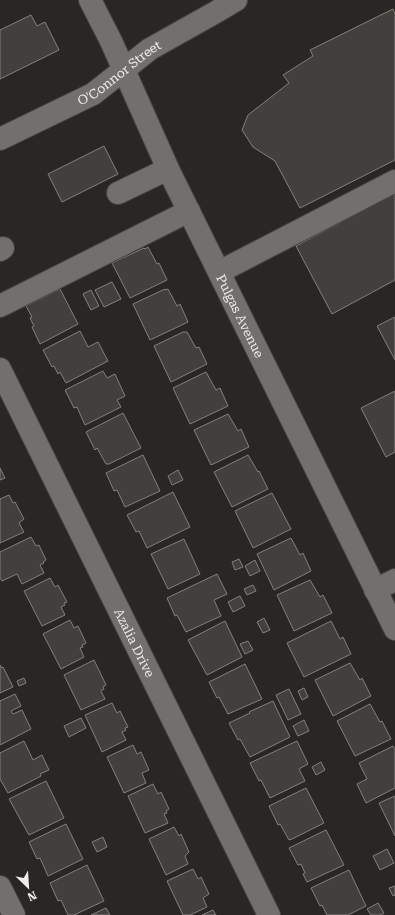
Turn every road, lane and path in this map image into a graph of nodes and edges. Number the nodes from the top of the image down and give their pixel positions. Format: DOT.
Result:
graph roads {
  1 [pos="90,0"];
  2 [pos="236,0"];
  3 [pos="123,70"];
  4 [pos="0,139"];
  5 [pos="168,169"];
  6 [pos="395,181"];
  7 [pos="118,193"];
  8 [pos="189,211"];
  9 [pos="219,272"];
  10 [pos="0,306"];
  11 [pos="0,369"];
  12 [pos="395,580"];
  13 [pos="375,590"];
  14 [pos="395,629"];
  15 [pos="0,887"];
  16 [pos="14,915"];
  17 [pos="269,915"];
  1 -- 3 [label="street, Pulgas Avenue"];
  2 -- 3 [label="street, O'Connor Street"];
  3 -- 4 [label="street, O'Connor Street"];
  3 -- 5 [label="street, Pulgas Avenue"];
  5 -- 7 [label="street"];
  5 -- 8 [label="street, Pulgas Avenue"];
  6 -- 9 [label="street"];
  8 -- 9 [label="street, Pulgas Avenue"];
  8 -- 10 [label="street"];
  9 -- 13 [label="street, Pulgas Avenue"];
  11 -- 17 [label="street, Azalia Drive"];
  12 -- 13 [label="street"];
  13 -- 14 [label="street, Pulgas Avenue"];
  15 -- 16 [label="street"];
}
